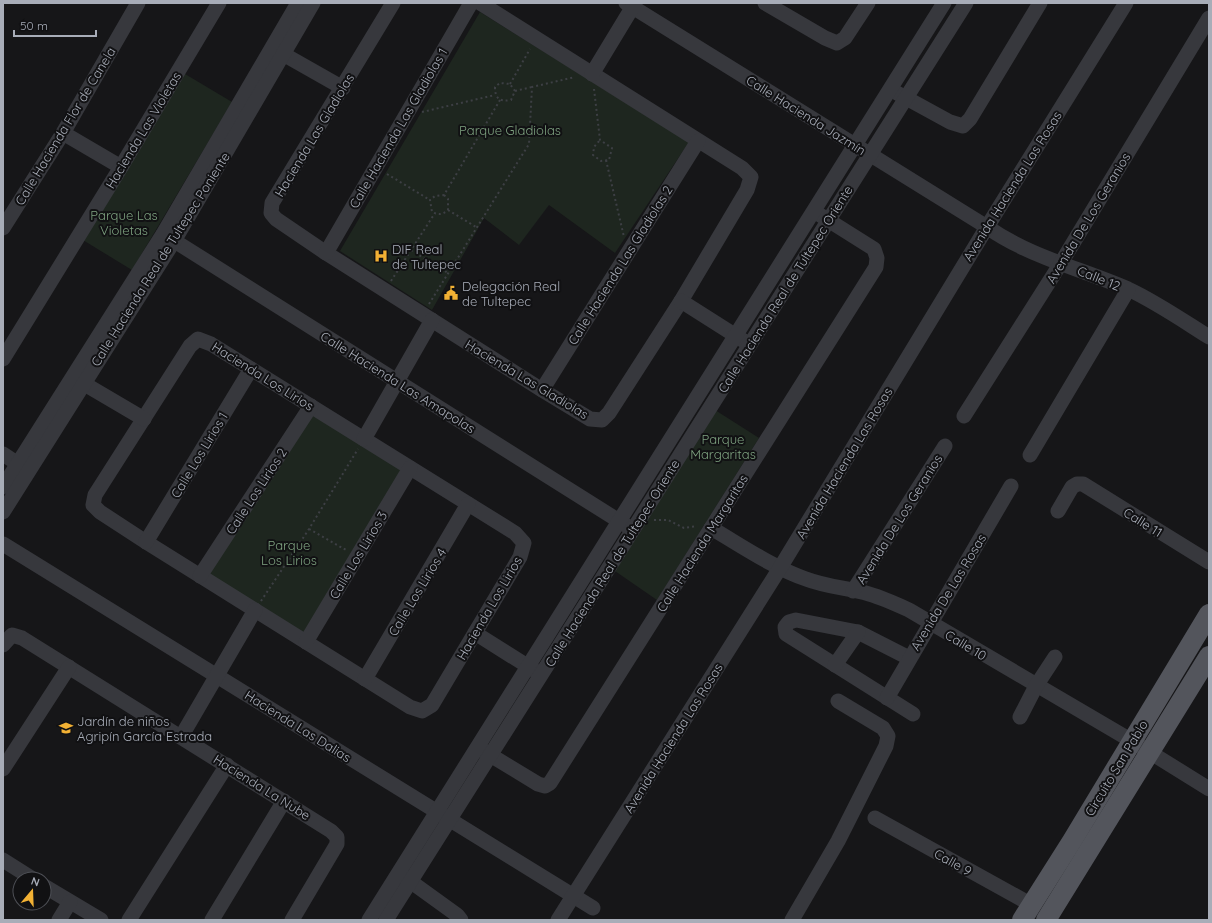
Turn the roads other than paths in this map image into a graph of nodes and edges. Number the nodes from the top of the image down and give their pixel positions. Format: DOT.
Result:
graph roads {
  1 [pos="138,3"];
  2 [pos="219,3"];
  3 [pos="298,3"];
  4 [pos="313,3"];
  5 [pos="393,3"];
  6 [pos="471,3"];
  7 [pos="480,3"];
  8 [pos="765,3"];
  9 [pos="868,3"];
  10 [pos="944,3"];
  11 [pos="966,3"];
  12 [pos="1040,3"];
  13 [pos="1126,3"];
  14 [pos="631,4"];
  15 [pos="787,9"];
  16 [pos="1209,18"];
  17 [pos="278,51"];
  18 [pos="592,74"];
  19 [pos="343,88"];
  20 [pos="890,89"];
  21 [pos="906,98"];
  22 [pos="63,133"];
  23 [pos="698,141"];
  24 [pos="855,145"];
  25 [pos="870,154"];
  26 [pos="121,167"];
  27 [pos="813,211"];
  28 [pos="828,221"];
  29 [pos="4,223"];
  30 [pos="987,227"];
  31 [pos="168,237"];
  32 [pos="326,253"];
  33 [pos="1061,263"];
  34 [pos="1128,290"];
  35 [pos="681,301"];
  36 [pos="428,317"];
  37 [pos="735,336"];
  38 [pos="1209,337"];
  39 [pos="750,345"];
  40 [pos="3,359"];
  41 [pos="251,369"];
  42 [pos="78,381"];
  43 [pos="397,382"];
  44 [pos="542,390"];
  45 [pos="311,406"];
  46 [pos="964,416"];
  47 [pos="144,419"];
  48 [pos="364,439"];
  49 [pos="945,446"];
  50 [pos="3,454"];
  51 [pos="1030,455"];
  52 [pos="18,464"];
  53 [pos="410,468"];
  54 [pos="1011,486"];
  55 [pos="3,487"];
  56 [pos="468,504"];
  57 [pos="1058,511"];
  58 [pos="3,512"];
  59 [pos="619,521"];
  60 [pos="636,525"];
  61 [pos="711,528"];
  62 [pos="146,542"];
  63 [pos="3,544"];
  64 [pos="1209,562"];
  65 [pos="780,568"];
  66 [pos="200,576"];
  67 [pos="853,591"];
  68 [pos="255,610"];
  69 [pos="1209,614"];
  70 [pos="930,623"];
  71 [pos="858,632"];
  72 [pos="475,633"];
  73 [pos="306,642"];
  74 [pos="3,645"];
  75 [pos="1209,656"];
  76 [pos="1055,657"];
  77 [pos="909,658"];
  78 [pos="835,665"];
  79 [pos="69,666"];
  80 [pos="528,666"];
  81 [pos="541,675"];
  82 [pos="217,676"];
  83 [pos="365,679"];
  84 [pos="1036,686"];
  85 [pos="887,698"];
  86 [pos="838,701"];
  87 [pos="913,714"];
  88 [pos="1020,717"];
  89 [pos="181,737"];
  90 [pos="1132,741"];
  91 [pos="478,747"];
  92 [pos="1150,752"];
  93 [pos="490,755"];
  94 [pos="227,766"];
  95 [pos="3,769"];
  96 [pos="1209,789"];
  97 [pos="284,801"];
  98 [pos="437,812"];
  99 [pos="875,818"];
  100 [pos="450,820"];
  101 [pos="3,860"];
  102 [pos="20,871"];
  103 [pos="405,877"];
  104 [pos="52,891"];
  105 [pos="574,896"];
  106 [pos="70,902"];
  107 [pos="593,908"];
  108 [pos="1027,913"];
  109 [pos="1050,919"];
  110 [pos="59,920"];
  111 [pos="101,920"];
  112 [pos="129,920"];
  113 [pos="212,920"];
  114 [pos="292,920"];
  115 [pos="369,920"];
  116 [pos="386,920"];
  117 [pos="461,920"];
  118 [pos="558,920"];
  119 [pos="792,920"];
  1 -- 22 [label="street, Calle Hacienda Flor de Canela"];
  2 -- 26 [label="street, Hacienda Las Violetas"];
  3 -- 17 [label="street, Calle Hacienda Real de Tultepec Poniente"];
  4 -- 17 [label="street, Calle Hacienda Real de Tultepec Poniente"];
  5 -- 19 [label="street, Hacienda Las Gladiolas"];
  6 -- 32 [label="street, Calle Hacienda Las Gladiolas 1"];
  7 -- 18 [label="street, Hacienda Las Gladiolas"];
  8 -- 15 [label="street"];
  9 -- 15 [label="street"];
  10 -- 20 [label="street"];
  11 -- 21 [label="street, Calle Hacienda Real de Tultepec Oriente"];
  12 -- 21 [label="street"];
  13 -- 30 [label="street, Avenida Hacienda Las Rosas"];
  14 -- 18 [label="street"];
  14 -- 24 [label="street, Calle Hacienda Jazmín"];
  16 -- 33 [label="street, Avenida De Los Geranios"];
  17 -- 19 [label="street"];
  17 -- 31 [label="street, Calle Hacienda Real de Tultepec Poniente"];
  18 -- 23 [label="street, Hacienda Las Gladiolas"];
  19 -- 32 [label="street, Hacienda Las Gladiolas"];
  20 -- 21 [label="street"];
  20 -- 24 [label="street"];
  21 -- 25 [label="street, Calle Hacienda Real de Tultepec Oriente"];
  22 -- 26 [label="street"];
  22 -- 29 [label="street, Calle Hacienda Flor de Canela"];
  23 -- 35 [label="street, Hacienda Las Gladiolas"];
  23 -- 44 [label="street, Calle Hacienda Las Gladiolas 2"];
  24 -- 25 [label="street, Calle Hacienda Jazmín"];
  24 -- 27 [label="street"];
  25 -- 28 [label="street, Calle Hacienda Real de Tultepec Oriente"];
  25 -- 30 [label="street, Calle Hacienda Jazmín"];
  26 -- 40 [label="street, Hacienda Las Violetas"];
  27 -- 28 [label="street, Calle Hacienda Margaritas"];
  27 -- 37 [label="street"];
  28 -- 39 [label="street, Calle Hacienda Real de Tultepec Oriente"];
  28 -- 61 [label="street, Calle Hacienda Margaritas"];
  30 -- 33 [label="street, Calle 12"];
  30 -- 65 [label="street, Avenida Hacienda Las Rosas"];
  31 -- 42 [label="street, Calle Hacienda Real de Tultepec Poniente"];
  31 -- 43 [label="street, Calle Hacienda Las Amapolas"];
  32 -- 36 [label="street, Hacienda Las Gladiolas"];
  33 -- 34 [label="street, Calle 12"];
  33 -- 46 [label="street, Avenida De Los Geranios"];
  34 -- 38 [label="street, Calle 12"];
  34 -- 51 [label="street"];
  35 -- 37 [label="street"];
  35 -- 44 [label="street, Hacienda Las Gladiolas"];
  36 -- 43 [label="street"];
  36 -- 44 [label="street, Hacienda Las Gladiolas"];
  37 -- 39 [label="street"];
  37 -- 59 [label="street"];
  39 -- 60 [label="street, Calle Hacienda Real de Tultepec Oriente"];
  41 -- 45 [label="street, Hacienda Los Lirios"];
  41 -- 47 [label="street, Hacienda Los Lirios"];
  41 -- 62 [label="street, Calle Los Lirios 1"];
  42 -- 47 [label="street"];
  42 -- 52 [label="street, Calle Hacienda Real de Tultepec Poniente"];
  42 -- 58 [label="street, Calle Hacienda Real de Tultepec Poniente"];
  43 -- 48 [label="street"];
  43 -- 59 [label="street, Calle Hacienda Las Amapolas"];
  45 -- 48 [label="street, Hacienda Los Lirios"];
  45 -- 66 [label="street, Calle Los Lirios 2"];
  47 -- 62 [label="street, Hacienda Los Lirios"];
  48 -- 53 [label="street, Hacienda Los Lirios"];
  49 -- 67 [label="street, Avenida De Los Geranios"];
  50 -- 52 [label="street"];
  52 -- 55 [label="street, Calle Hacienda Real de Tultepec Poniente"];
  53 -- 56 [label="street, Hacienda Los Lirios"];
  53 -- 73 [label="street, Calle Los Lirios 3"];
  54 -- 70 [label="street, Avenida De Las Rosas"];
  56 -- 72 [label="street, Hacienda Los Lirios"];
  56 -- 83 [label="street, Calle Los Lirios 4"];
  57 -- 64 [label="street, Calle 11"];
  59 -- 60 [label="street, Calle Hacienda Las Amapolas"];
  59 -- 80 [label="street"];
  60 -- 81 [label="street, Calle Hacienda Real de Tultepec Oriente"];
  61 -- 65 [label="street, Calle 10"];
  61 -- 93 [label="street, Calle Hacienda Margaritas"];
  62 -- 66 [label="street, Hacienda Los Lirios"];
  63 -- 82 [label="street, Hacienda Las Dalias"];
  65 -- 67 [label="street, Calle 10"];
  65 -- 105 [label="street, Avenida Hacienda Las Rosas"];
  66 -- 68 [label="street, Hacienda Los Lirios"];
  67 -- 70 [label="street, Calle 10"];
  68 -- 73 [label="street, Hacienda Los Lirios"];
  68 -- 82 [label="street"];
  69 -- 90 [label="main road, Circuito San Pablo"];
  70 -- 77 [label="street, Avenida De Las Rosas"];
  70 -- 84 [label="street, Calle 10"];
  71 -- 77 [label="street"];
  71 -- 78 [label="street"];
  71 -- 78 [label="street"];
  72 -- 80 [label="street"];
  72 -- 83 [label="street, Hacienda Los Lirios"];
  73 -- 83 [label="street, Hacienda Los Lirios"];
  74 -- 79 [label="street, Hacienda La Nube"];
  75 -- 92 [label="main road, Circuito San Pablo"];
  76 -- 84 [label="street"];
  77 -- 85 [label="street, Avenida De Las Rosas"];
  78 -- 85 [label="street"];
  79 -- 89 [label="street, Hacienda La Nube"];
  79 -- 95 [label="street"];
  80 -- 81 [label="street"];
  80 -- 91 [label="street"];
  81 -- 93 [label="street, Calle Hacienda Real de Tultepec Oriente"];
  82 -- 89 [label="street"];
  82 -- 98 [label="street, Hacienda Las Dalias"];
  84 -- 88 [label="street"];
  84 -- 90 [label="street, Calle 10"];
  85 -- 87 [label="street"];
  86 -- 119 [label="street"];
  89 -- 94 [label="street, Hacienda La Nube"];
  90 -- 92 [label="street, Calle 10"];
  90 -- 108 [label="main road, Circuito San Pablo"];
  91 -- 93 [label="street, Calle Hacienda Margaritas"];
  91 -- 98 [label="street"];
  92 -- 96 [label="street, Calle 10"];
  92 -- 109 [label="main road, Circuito San Pablo"];
  93 -- 100 [label="street, Calle Hacienda Real de Tultepec Oriente"];
  94 -- 97 [label="street, Hacienda La Nube"];
  94 -- 112 [label="street"];
  97 -- 113 [label="street"];
  97 -- 114 [label="street, Hacienda La Nube"];
  98 -- 100 [label="street, Hacienda Las Dalias"];
  98 -- 103 [label="street"];
  99 -- 108 [label="street, Calle 9"];
  100 -- 103 [label="street, Calle Hacienda Real de Tultepec Oriente"];
  100 -- 105 [label="street, Hacienda Las Dalias"];
  101 -- 102 [label="street"];
  103 -- 115 [label="street"];
  103 -- 116 [label="street, Calle Hacienda Real de Tultepec Oriente"];
  103 -- 117 [label="street"];
  104 -- 106 [label="street"];
  105 -- 107 [label="street, Hacienda Las Dalias"];
  105 -- 118 [label="street, Avenida Hacienda Las Rosas"];
  106 -- 110 [label="street"];
  106 -- 111 [label="street"];
}
